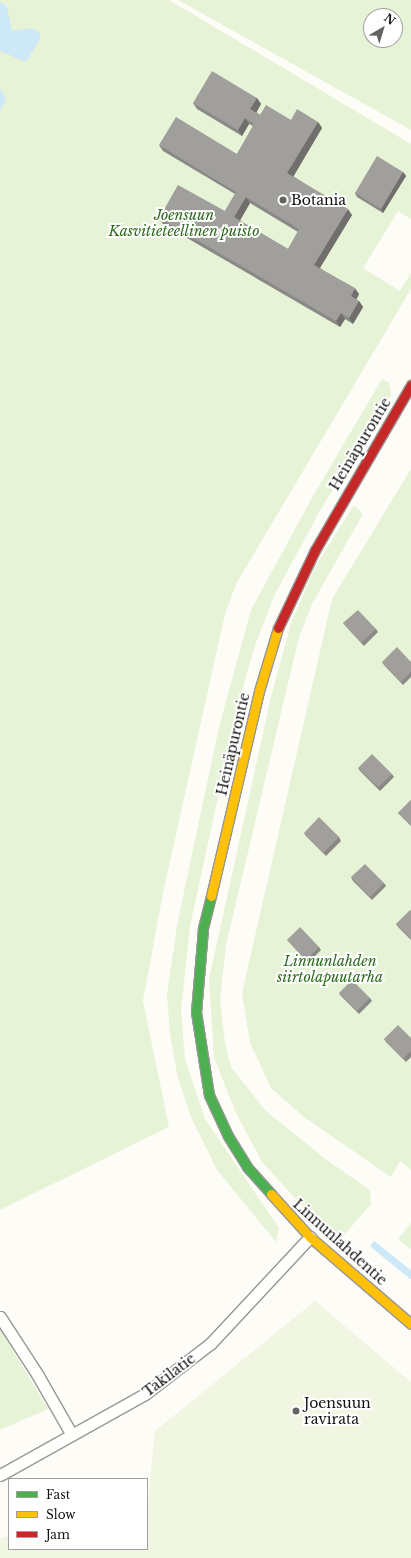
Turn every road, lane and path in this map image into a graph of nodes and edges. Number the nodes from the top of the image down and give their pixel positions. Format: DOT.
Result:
graph roads {
  1 [pos="411,385"];
  2 [pos="228,1136"];
  3 [pos="310,1237"];
  4 [pos="0,1317"];
  5 [pos="411,1324"];
  6 [pos="72,1435"];
  7 [pos="0,1475"];
  1 -- 2 [label="street, Heinäpurontie"];
  2 -- 3 [label="street, Linnunlahdentie"];
  3 -- 5 [label="street, Linnunlahdentie"];
  3 -- 6 [label="lane, Takilatie"];
  4 -- 6 [label="lane"];
  6 -- 7 [label="lane, Takilatie"];
}
